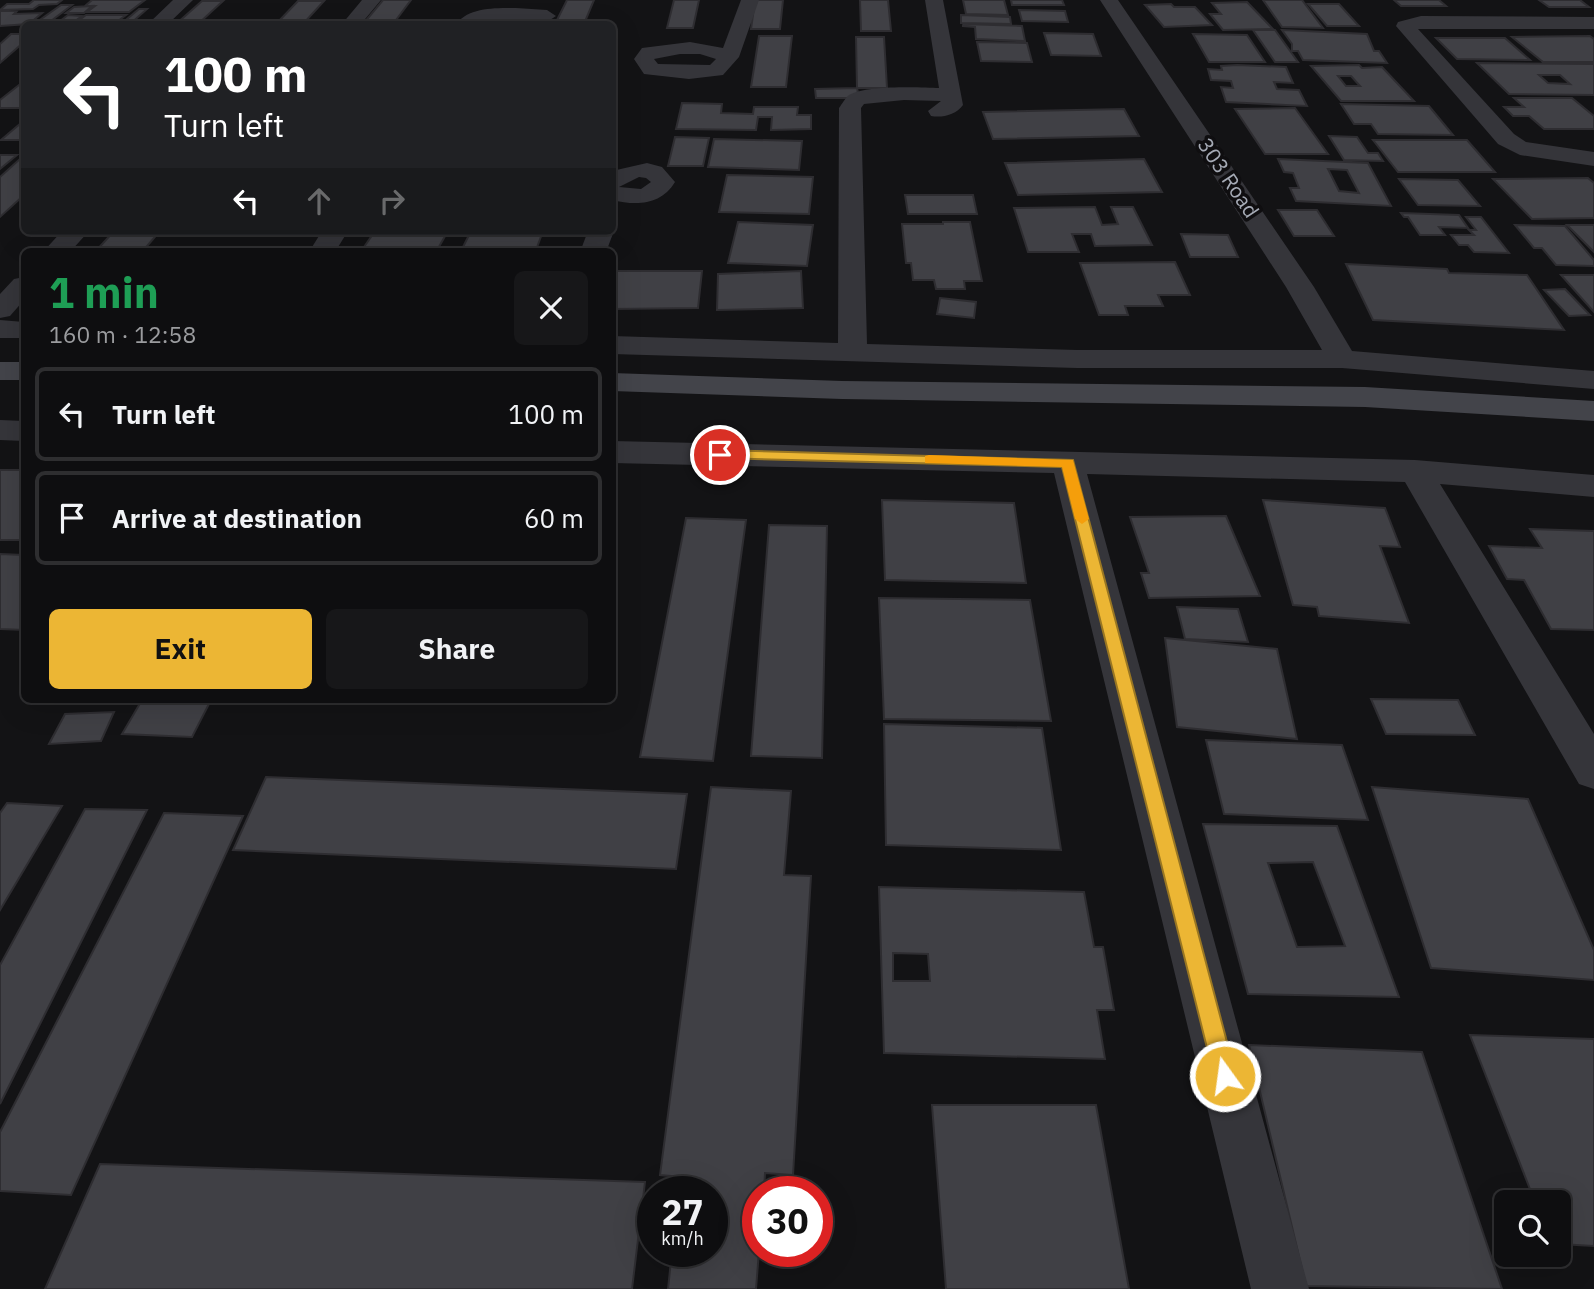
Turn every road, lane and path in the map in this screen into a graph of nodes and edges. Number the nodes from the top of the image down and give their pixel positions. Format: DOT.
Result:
graph roads {
  1 [pos="184,0"];
  2 [pos="372,0"];
  3 [pos="750,0"];
  4 [pos="934,0"];
  5 [pos="1109,0"];
  6 [pos="1497,0"];
  7 [pos="549,13"];
  8 [pos="161,21"];
  9 [pos="354,21"];
  10 [pos="469,21"];
  11 [pos="1526,23"];
  12 [pos="1594,23"];
  13 [pos="729,57"];
  14 [pos="950,96"];
  15 [pos="925,115"];
  16 [pos="1594,159"];
  17 [pos="72,235"];
  18 [pos="60,248"];
  19 [pos="21,288"];
  20 [pos="0,310"];
  21 [pos="0,329"];
  22 [pos="21,330"];
  23 [pos="616,345"];
  24 [pos="853,350"];
  25 [pos="1342,359"];
  26 [pos="0,370"];
  27 [pos="21,371"];
  28 [pos="1594,380"];
  29 [pos="616,382"];
  30 [pos="1594,411"];
  31 [pos="0,430"];
  32 [pos="21,431"];
  33 [pos="616,452"];
  34 [pos="1068,463"];
  35 [pos="1415,471"];
  36 [pos="1594,486"];
  37 [pos="1594,771"];
  38 [pos="1280,1289"];
  1 -- 8 [label="street"];
  2 -- 9 [label="street"];
  3 -- 13 [label="street"];
  4 -- 14 [label="street"];
  5 -- 25 [label="street, 303 Road"];
  6 -- 11 [label="street"];
  7 -- 10 [label="street"];
  11 -- 12 [label="street"];
  11 -- 16 [label="street"];
  14 -- 15 [label="street"];
  14 -- 24 [label="street"];
  17 -- 18 [label="street"];
  19 -- 20 [label="street"];
  21 -- 22 [label="street"];
  23 -- 24 [label="street"];
  24 -- 25 [label="street"];
  25 -- 28 [label="street"];
  26 -- 27 [label="street"];
  29 -- 30 [label="street"];
  31 -- 32 [label="street"];
  33 -- 34 [label="street"];
  34 -- 35 [label="street"];
  34 -- 38 [label="street"];
  35 -- 36 [label="street"];
  35 -- 37 [label="street"];
}
